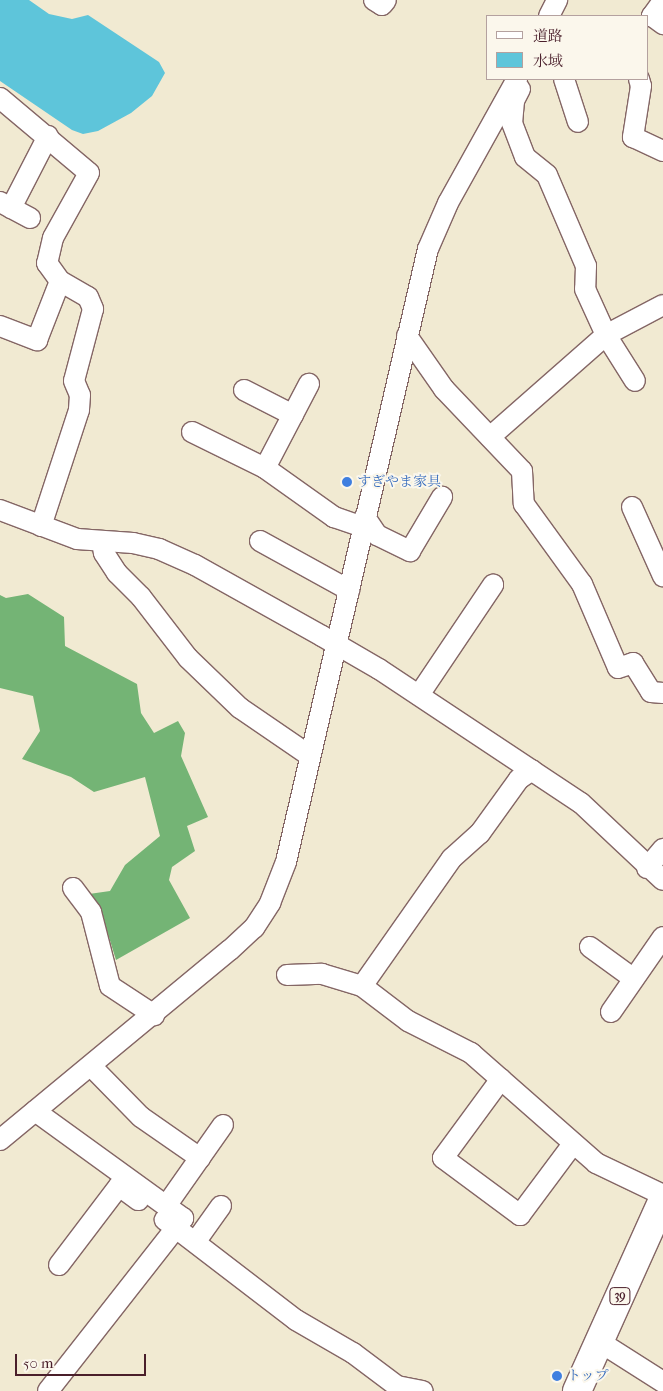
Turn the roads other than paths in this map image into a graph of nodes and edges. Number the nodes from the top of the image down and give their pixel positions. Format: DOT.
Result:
graph roads {
  1 [pos="374,0"];
  2 [pos="386,0"];
  3 [pos="663,1"];
  4 [pos="663,24"];
  5 [pos="516,80"];
  6 [pos="525,80"];
  7 [pos="564,80"];
  8 [pos="639,80"];
  9 [pos="0,98"];
  10 [pos="578,122"];
  11 [pos="48,136"];
  12 [pos="663,151"];
  13 [pos="6,205"];
  14 [pos="30,218"];
  15 [pos="60,281"];
  16 [pos="663,305"];
  17 [pos="0,326"];
  18 [pos="606,335"];
  19 [pos="407,336"];
  20 [pos="635,380"];
  21 [pos="309,384"];
  22 [pos="244,390"];
  23 [pos="293,415"];
  24 [pos="192,432"];
  25 [pos="490,437"];
  26 [pos="266,468"];
  27 [pos="442,497"];
  28 [pos="632,507"];
  29 [pos="0,510"];
  30 [pos="364,522"];
  31 [pos="41,526"];
  32 [pos="260,541"];
  33 [pos="102,542"];
  34 [pos="662,576"];
  35 [pos="493,585"];
  36 [pos="349,590"];
  37 [pos="336,645"];
  38 [pos="663,693"];
  39 [pos="419,695"];
  40 [pos="310,756"];
  41 [pos="532,770"];
  42 [pos="663,849"];
  43 [pos="647,868"];
  44 [pos="663,880"];
  45 [pos="74,888"];
  46 [pos="663,938"];
  47 [pos="590,947"];
  48 [pos="287,975"];
  49 [pos="634,979"];
  50 [pos="362,986"];
  51 [pos="611,1012"];
  52 [pos="154,1015"];
  53 [pos="91,1066"];
  54 [pos="501,1079"];
  55 [pos="36,1111"];
  56 [pos="223,1125"];
  57 [pos="0,1140"];
  58 [pos="573,1144"];
  59 [pos="200,1158"];
  60 [pos="663,1195"];
  61 [pos="663,1200"];
  62 [pos="166,1206"];
  63 [pos="220,1206"];
  64 [pos="176,1228"];
  65 [pos="196,1241"];
  66 [pos="59,1265"];
  67 [pos="600,1342"];
  68 [pos="663,1382"];
  69 [pos="48,1391"];
  70 [pos="423,1391"];
  71 [pos="577,1391"];
  1 -- 2 [label="street"];
  3 -- 4 [label="street"];
  5 -- 19 [label="street"];
  6 -- 18 [label="street"];
  7 -- 10 [label="street"];
  8 -- 12 [label="street"];
  9 -- 11 [label="street"];
  11 -- 13 [label="street"];
  11 -- 15 [label="street"];
  13 -- 14 [label="street"];
  15 -- 17 [label="street"];
  15 -- 31 [label="street"];
  16 -- 18 [label="street"];
  18 -- 20 [label="street"];
  18 -- 25 [label="street"];
  19 -- 25 [label="street"];
  19 -- 30 [label="street"];
  21 -- 23 [label="street"];
  22 -- 23 [label="street"];
  23 -- 26 [label="street"];
  24 -- 26 [label="street"];
  25 -- 38 [label="street"];
  26 -- 30 [label="street"];
  27 -- 30 [label="street"];
  28 -- 34 [label="street"];
  29 -- 31 [label="street"];
  30 -- 36 [label="street"];
  31 -- 33 [label="street"];
  32 -- 36 [label="street"];
  33 -- 37 [label="street"];
  33 -- 40 [label="street"];
  35 -- 39 [label="street"];
  36 -- 37 [label="street"];
  37 -- 39 [label="street"];
  37 -- 40 [label="street"];
  39 -- 41 [label="street"];
  40 -- 52 [label="street"];
  41 -- 43 [label="street"];
  41 -- 50 [label="street"];
  42 -- 43 [label="street"];
  43 -- 44 [label="street"];
  45 -- 52 [label="street"];
  46 -- 49 [label="street"];
  47 -- 49 [label="street"];
  48 -- 50 [label="street"];
  49 -- 51 [label="street"];
  50 -- 54 [label="street"];
  52 -- 53 [label="street"];
  53 -- 55 [label="street"];
  53 -- 59 [label="street"];
  54 -- 58 [label="street"];
  54 -- 58 [label="street"];
  55 -- 57 [label="street"];
  55 -- 62 [label="street"];
  56 -- 59 [label="street"];
  58 -- 60 [label="street"];
  59 -- 62 [label="street"];
  61 -- 67 [label="main road, 39"];
  62 -- 64 [label="street"];
  63 -- 65 [label="street"];
  64 -- 65 [label="street"];
  64 -- 66 [label="street"];
  64 -- 69 [label="street"];
  65 -- 70 [label="street"];
  67 -- 68 [label="street"];
  67 -- 71 [label="main road, 39"];
}
